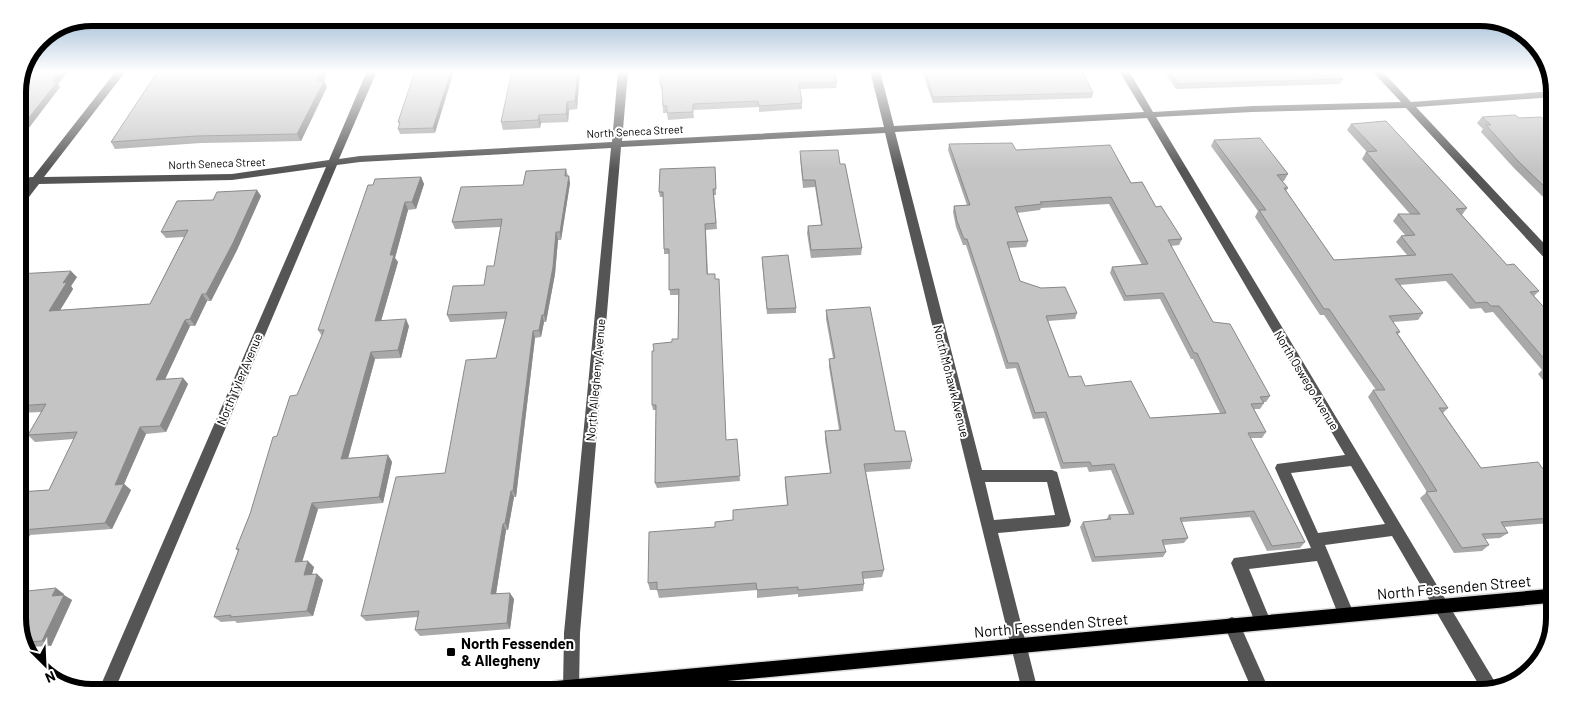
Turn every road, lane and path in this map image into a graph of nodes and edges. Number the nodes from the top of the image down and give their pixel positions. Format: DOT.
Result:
graph roads {
  1 [pos="95,104"];
  2 [pos="358,104"];
  3 [pos="620,104"];
  4 [pos="883,104"];
  5 [pos="1144,104"];
  6 [pos="1406,104"];
  7 [pos="1407,104"];
  8 [pos="1150,115"];
  9 [pos="890,130"];
  10 [pos="616,145"];
  11 [pos="332,164"];
  12 [pos="26,181"];
  13 [pos="36,181"];
  14 [pos="26,194"];
  15 [pos="1546,253"];
  16 [pos="1354,460"];
  17 [pos="976,476"];
  18 [pos="988,527"];
  19 [pos="1395,529"];
  20 [pos="1314,540"];
  21 [pos="1322,554"];
  22 [pos="1546,596"];
  23 [pos="1440,605"];
  24 [pos="1346,614"];
  25 [pos="1263,622"];
  26 [pos="1232,625"];
  27 [pos="1018,645"];
  28 [pos="1488,683"];
  29 [pos="109,684"];
  30 [pos="566,684"];
  31 [pos="608,684"];
  32 [pos="1028,684"];
  33 [pos="1258,684"];
  1 -- 13 [label="street"];
  2 -- 11 [label="street, North Tyler Avenue"];
  3 -- 10 [label="street, North Allegheny Avenue"];
  4 -- 9 [label="street, North Mohawk Avenue"];
  5 -- 8 [label="street, North Oswego Avenue"];
  6 -- 8 [label="street, North Seneca Street"];
  7 -- 15 [label="street"];
  8 -- 9 [label="street, North Seneca Street"];
  8 -- 16 [label="street, North Oswego Avenue"];
  9 -- 10 [label="street, North Seneca Street"];
  9 -- 17 [label="street, North Mohawk Avenue"];
  10 -- 11 [label="street, North Seneca Street"];
  10 -- 30 [label="street, North Allegheny Avenue"];
  11 -- 13 [label="street, North Seneca Street"];
  11 -- 29 [label="street, North Tyler Avenue"];
  12 -- 13 [label="street, North Seneca Street"];
  13 -- 14 [label="street"];
  16 -- 19 [label="street, North Oswego Avenue"];
  16 -- 20 [label="street"];
  17 -- 18 [label="street, North Mohawk Avenue"];
  17 -- 18 [label="street"];
  18 -- 27 [label="street, North Mohawk Avenue"];
  19 -- 20 [label="street"];
  19 -- 23 [label="street, North Oswego Avenue"];
  20 -- 21 [label="street"];
  21 -- 24 [label="street"];
  21 -- 25 [label="street"];
  22 -- 23 [label="main road, North Fessenden Street"];
  23 -- 24 [label="main road, North Fessenden Street"];
  23 -- 28 [label="street, North Oswego Avenue"];
  24 -- 25 [label="main road, North Fessenden Street"];
  25 -- 26 [label="main road, North Fessenden Street"];
  26 -- 27 [label="main road, North Fessenden Street"];
  26 -- 33 [label="street"];
  27 -- 31 [label="main road, North Fessenden Street"];
  27 -- 32 [label="street, North Mohawk Avenue"];
}
